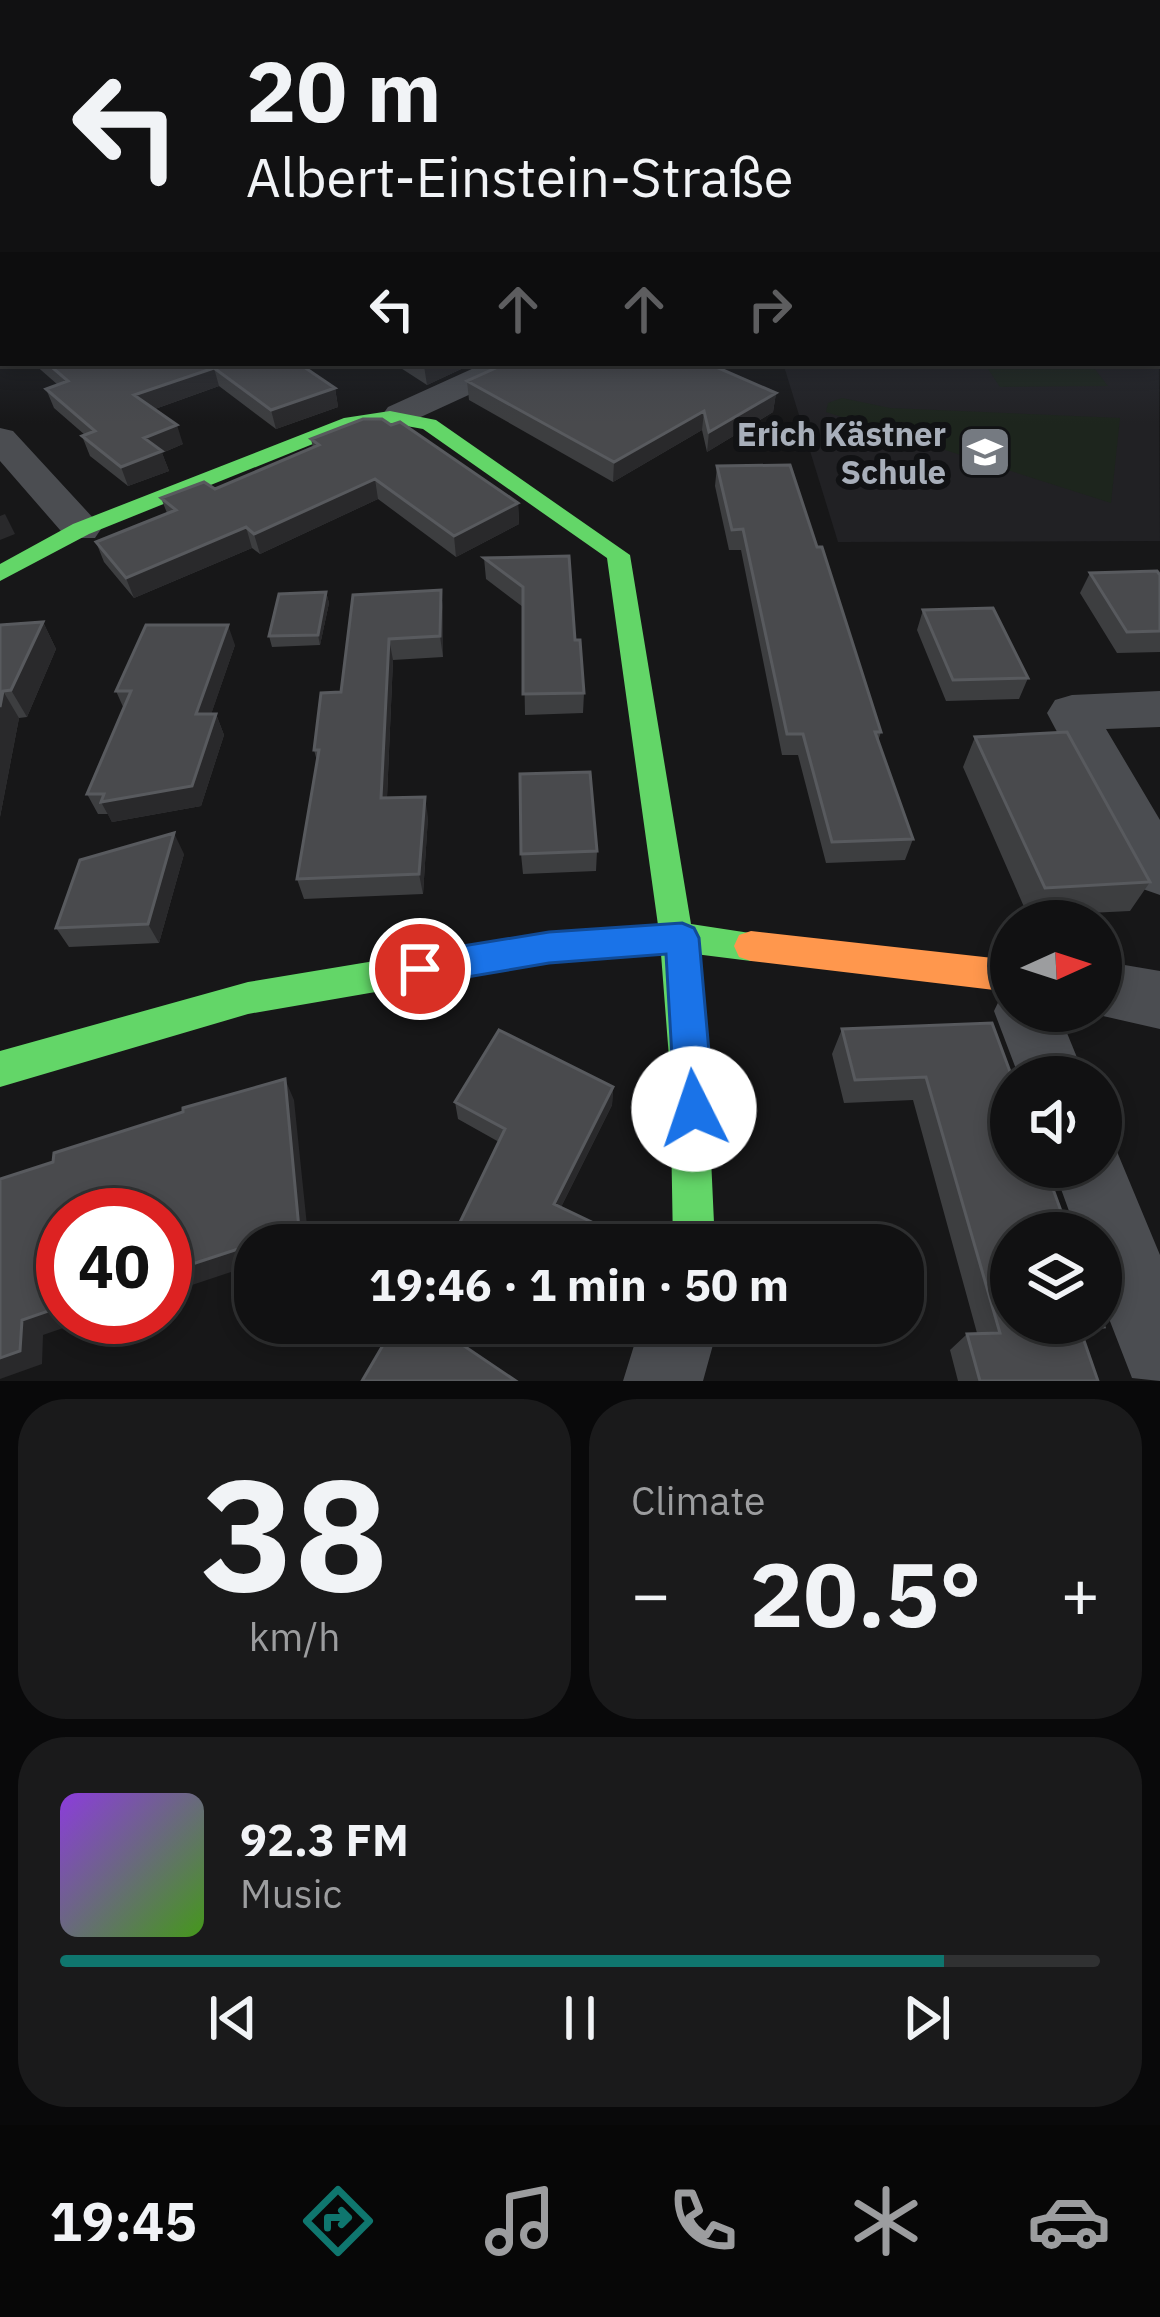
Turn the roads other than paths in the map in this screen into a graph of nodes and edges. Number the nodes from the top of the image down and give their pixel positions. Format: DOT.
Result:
graph roads {
  1 [pos="505,366"];
  2 [pos="400,414"];
  3 [pos="0,439"];
  4 [pos="81,529"];
  5 [pos="0,574"];
  6 [pos="1160,709"];
  7 [pos="1160,871"];
  8 [pos="682,938"];
  9 [pos="990,974"];
  10 [pos="1122,994"];
  11 [pos="1160,1000"];
  12 [pos="0,1069"];
  13 [pos="1096,1188"];
  14 [pos="695,1224"];
  15 [pos="674,1344"];
  16 [pos="1160,1350"];
  17 [pos="664,1381"];
  1 -- 2 [label="street"];
  2 -- 4 [label="street"];
  2 -- 8 [label="street"];
  3 -- 4 [label="street"];
  4 -- 5 [label="street"];
  6 -- 7 [label="street"];
  8 -- 9 [label="street"];
  8 -- 12 [label="street"];
  8 -- 14 [label="street"];
  10 -- 11 [label="street"];
  13 -- 16 [label="street"];
  15 -- 17 [label="street"];
}
